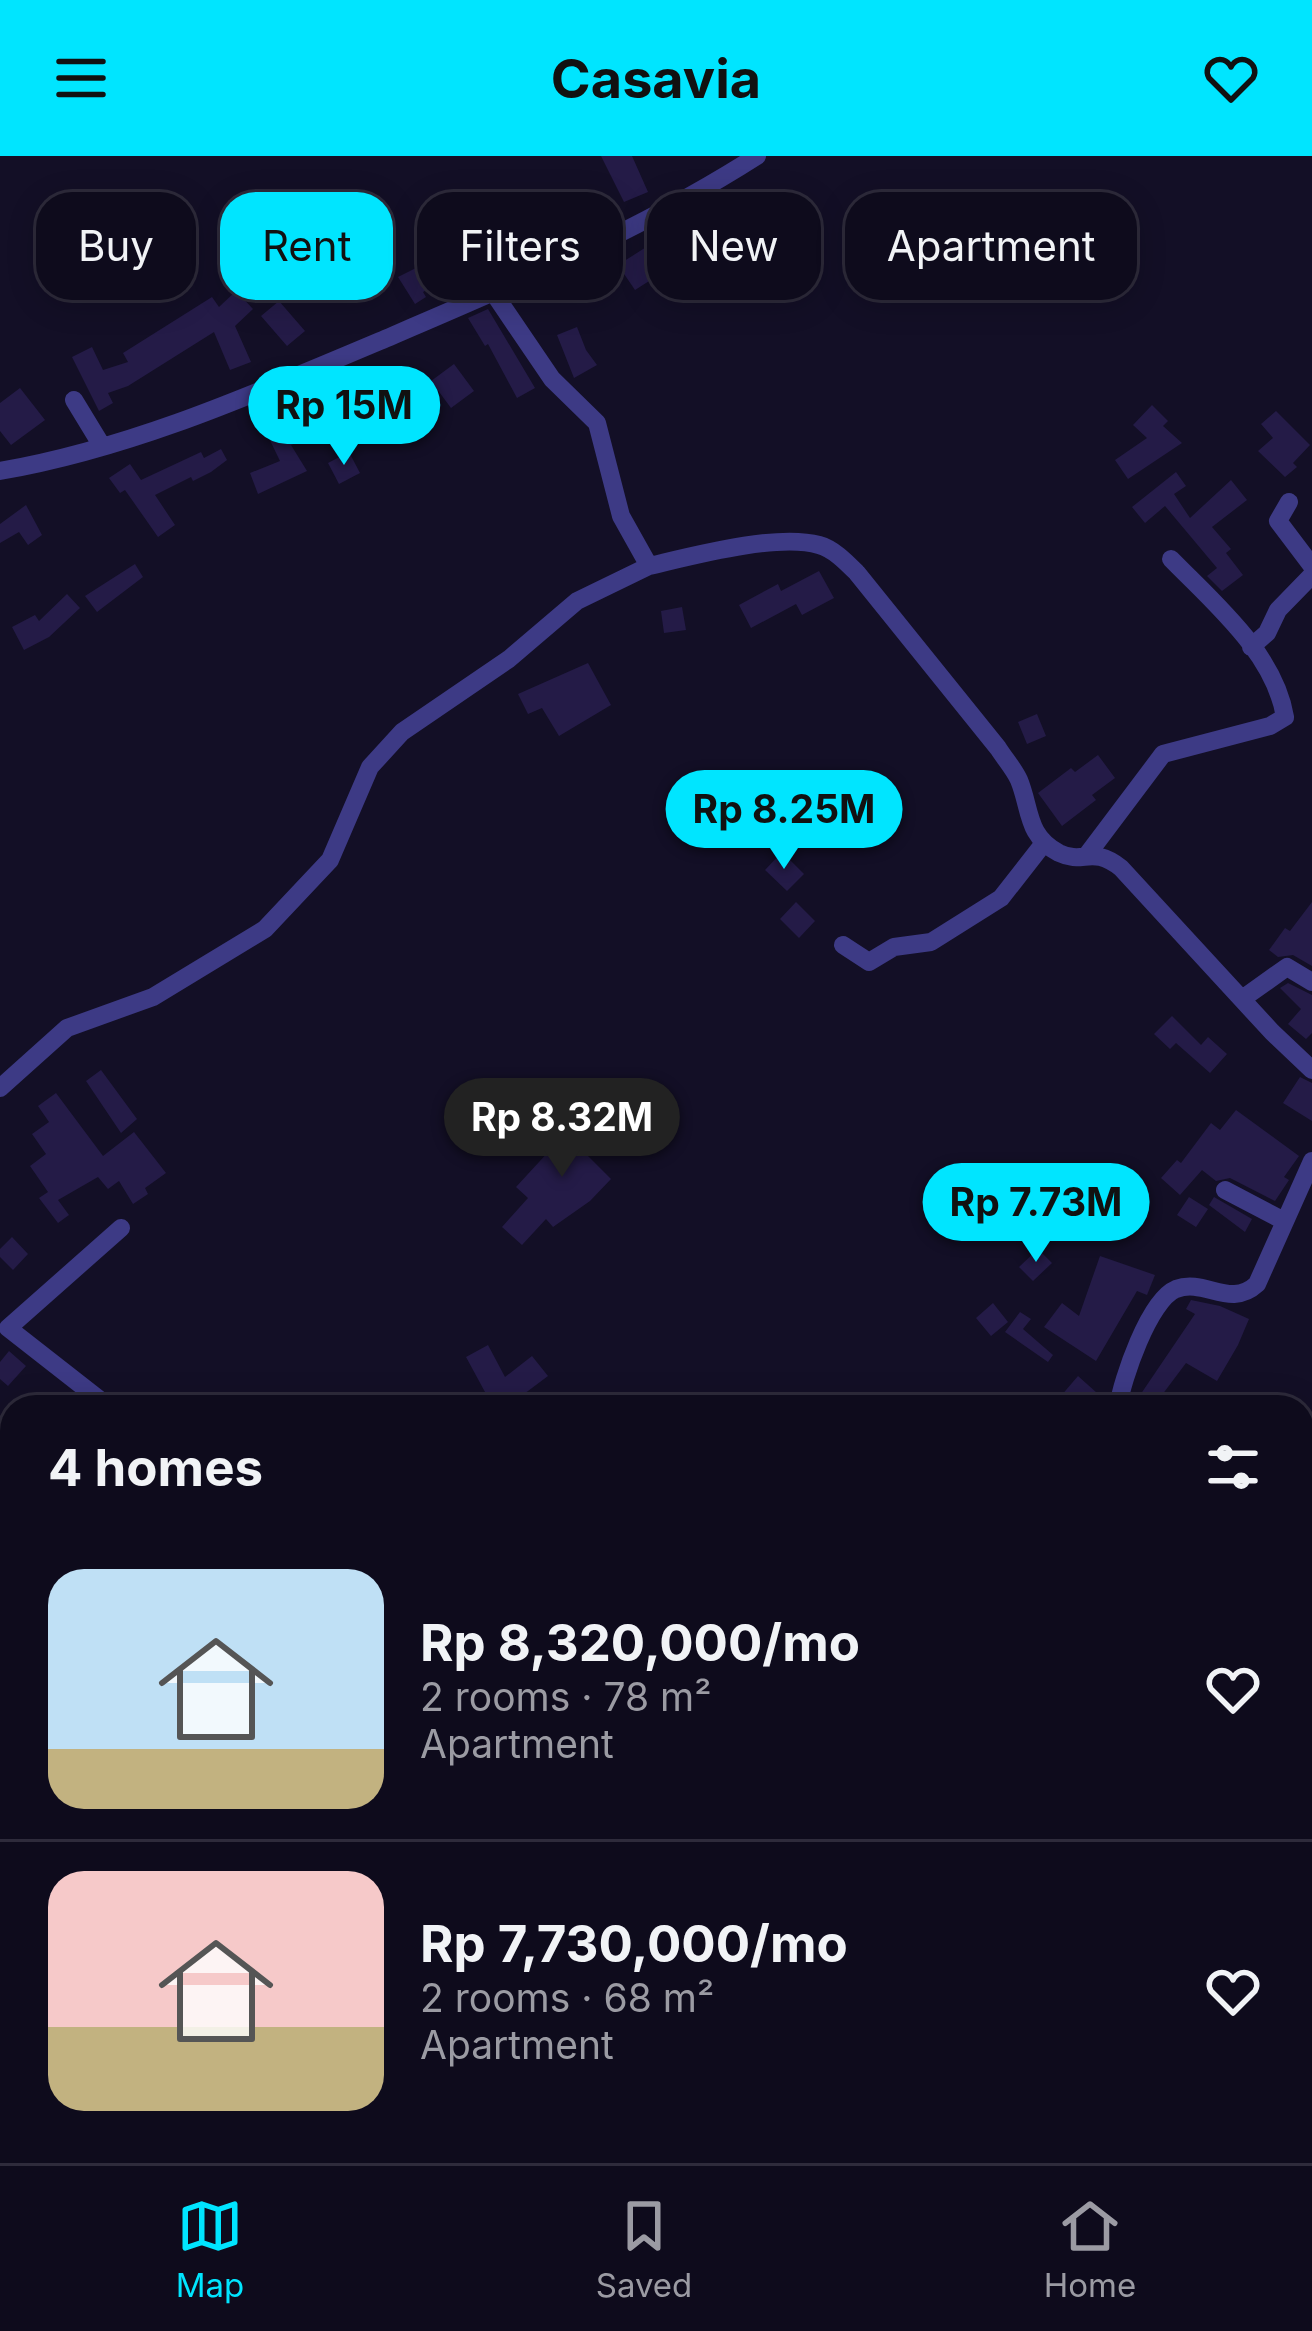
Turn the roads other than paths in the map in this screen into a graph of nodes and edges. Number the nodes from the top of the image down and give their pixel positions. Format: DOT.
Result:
graph roads {
  1 [pos="757,156"];
  2 [pos="623,232"];
  3 [pos="483,300"];
  4 [pos="498,300"];
  5 [pos="74,400"];
  6 [pos="102,446"];
  7 [pos="0,471"];
  8 [pos="1289,502"];
  9 [pos="1171,559"];
  10 [pos="649,566"];
  11 [pos="1312,570"];
  12 [pos="1251,646"];
  13 [pos="1044,843"];
  14 [pos="1087,855"];
  15 [pos="843,945"];
  16 [pos="1312,982"];
  17 [pos="1242,999"];
  18 [pos="1312,1070"];
  19 [pos="0,1088"];
  20 [pos="1312,1162"];
  21 [pos="1225,1190"];
  22 [pos="1284,1221"];
  23 [pos="121,1228"];
  24 [pos="4,1333"];
  25 [pos="93,1395"];
  26 [pos="1122,1395"];
  1 -- 2 [label="street"];
  3 -- 6 [label="street"];
  4 -- 10 [label="street"];
  5 -- 6 [label="street"];
  6 -- 7 [label="street"];
  8 -- 11 [label="street"];
  9 -- 12 [label="street"];
  10 -- 13 [label="street"];
  10 -- 19 [label="street"];
  11 -- 12 [label="street"];
  12 -- 14 [label="street"];
  13 -- 14 [label="street"];
  13 -- 15 [label="street"];
  14 -- 17 [label="street"];
  16 -- 17 [label="street"];
  17 -- 18 [label="street"];
  20 -- 22 [label="street"];
  21 -- 22 [label="street"];
  22 -- 26 [label="street"];
  23 -- 24 [label="street"];
  24 -- 25 [label="street"];
}
